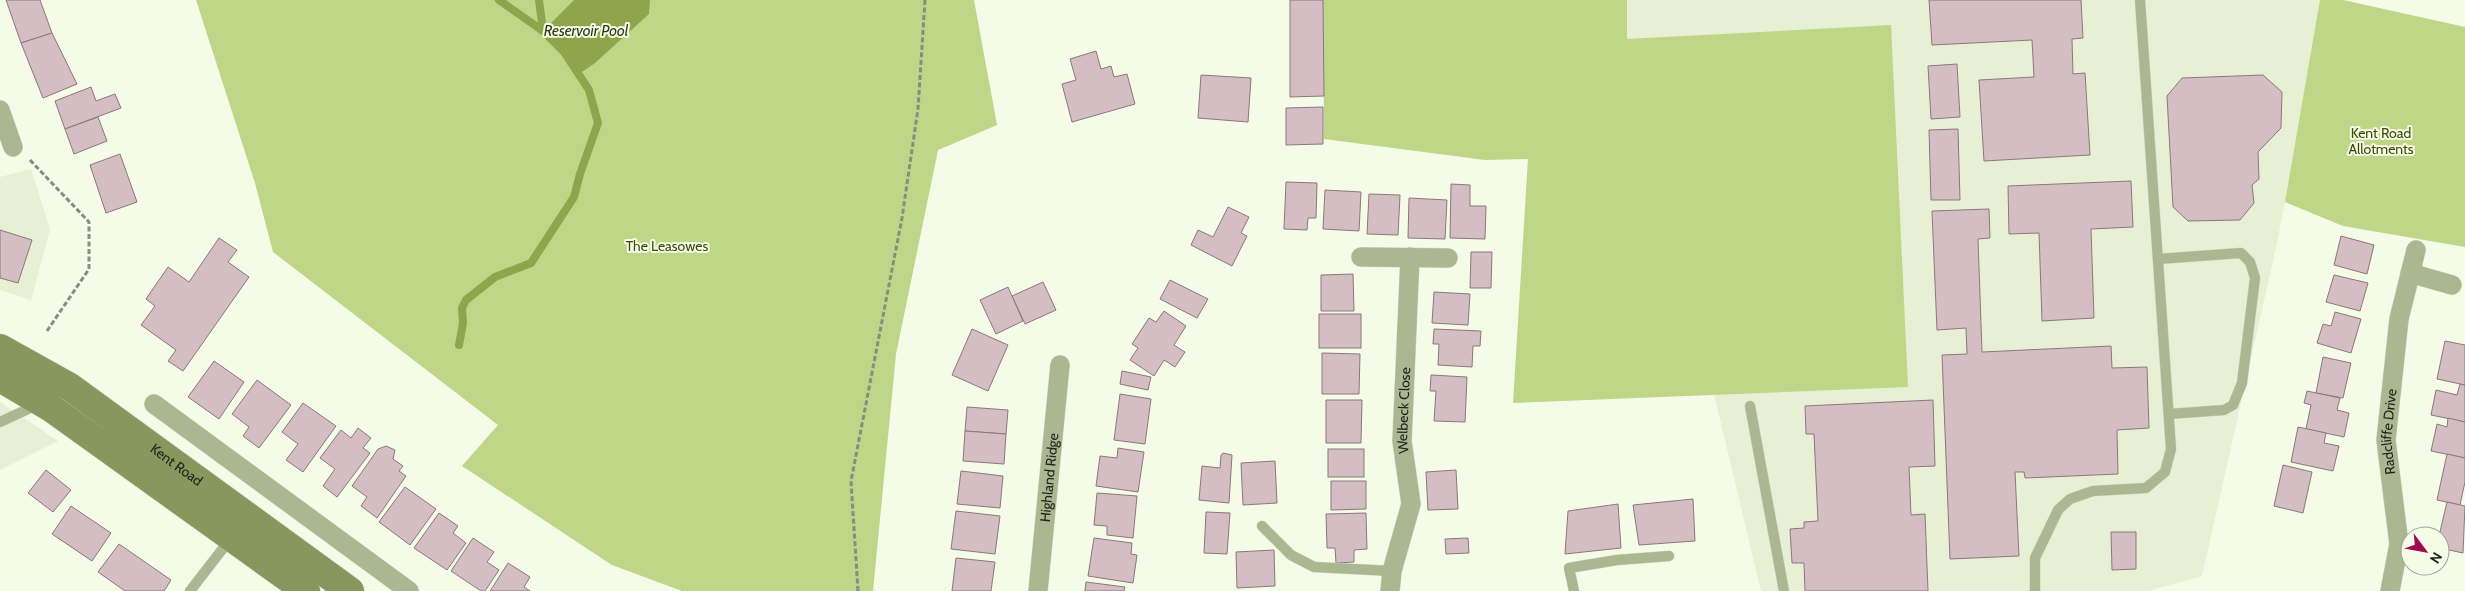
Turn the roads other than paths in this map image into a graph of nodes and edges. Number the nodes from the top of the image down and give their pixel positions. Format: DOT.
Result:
graph roads {
  1 [pos="2140,0"];
  2 [pos="0,110"];
  3 [pos="13,147"];
  4 [pos="2416,250"];
  5 [pos="1361,257"];
  6 [pos="1410,257"];
  7 [pos="1448,258"];
  8 [pos="2158,259"];
  9 [pos="2410,273"];
  10 [pos="2452,285"];
  11 [pos="0,348"];
  12 [pos="1060,365"];
  13 [pos="0,378"];
  14 [pos="42,403"];
  15 [pos="154,404"];
  16 [pos="1750,406"];
  17 [pos="2169,414"];
  18 [pos="0,422"];
  19 [pos="1262,526"];
  20 [pos="232,537"];
  21 [pos="1669,556"];
  22 [pos="1392,571"];
  23 [pos="190,591"];
  24 [pos="306,591"];
  25 [pos="350,591"];
  26 [pos="409,591"];
  27 [pos="1038,591"];
  28 [pos="1390,591"];
  29 [pos="1574,591"];
  30 [pos="1784,591"];
  31 [pos="2035,591"];
  32 [pos="2390,591"];
  1 -- 8 [label="lane"];
  2 -- 3 [label="street"];
  4 -- 9 [label="street, Radcliffe Drive"];
  5 -- 6 [label="street"];
  6 -- 7 [label="street"];
  6 -- 22 [label="street, Welbeck Close"];
  8 -- 17 [label="lane"];
  8 -- 17 [label="lane"];
  9 -- 10 [label="street"];
  9 -- 32 [label="street, Radcliffe Drive"];
  11 -- 25 [label="main road, Kent Road"];
  12 -- 27 [label="street, Highland Ridge"];
  13 -- 14 [label="main road, Kent Road"];
  14 -- 18 [label="lane"];
  14 -- 20 [label="main road, Kent Road"];
  15 -- 26 [label="street"];
  16 -- 30 [label="lane"];
  17 -- 31 [label="lane"];
  19 -- 22 [label="lane"];
  20 -- 23 [label="lane"];
  20 -- 24 [label="main road, Kent Road"];
  21 -- 29 [label="lane"];
  22 -- 28 [label="street, Welbeck Close"];
}
